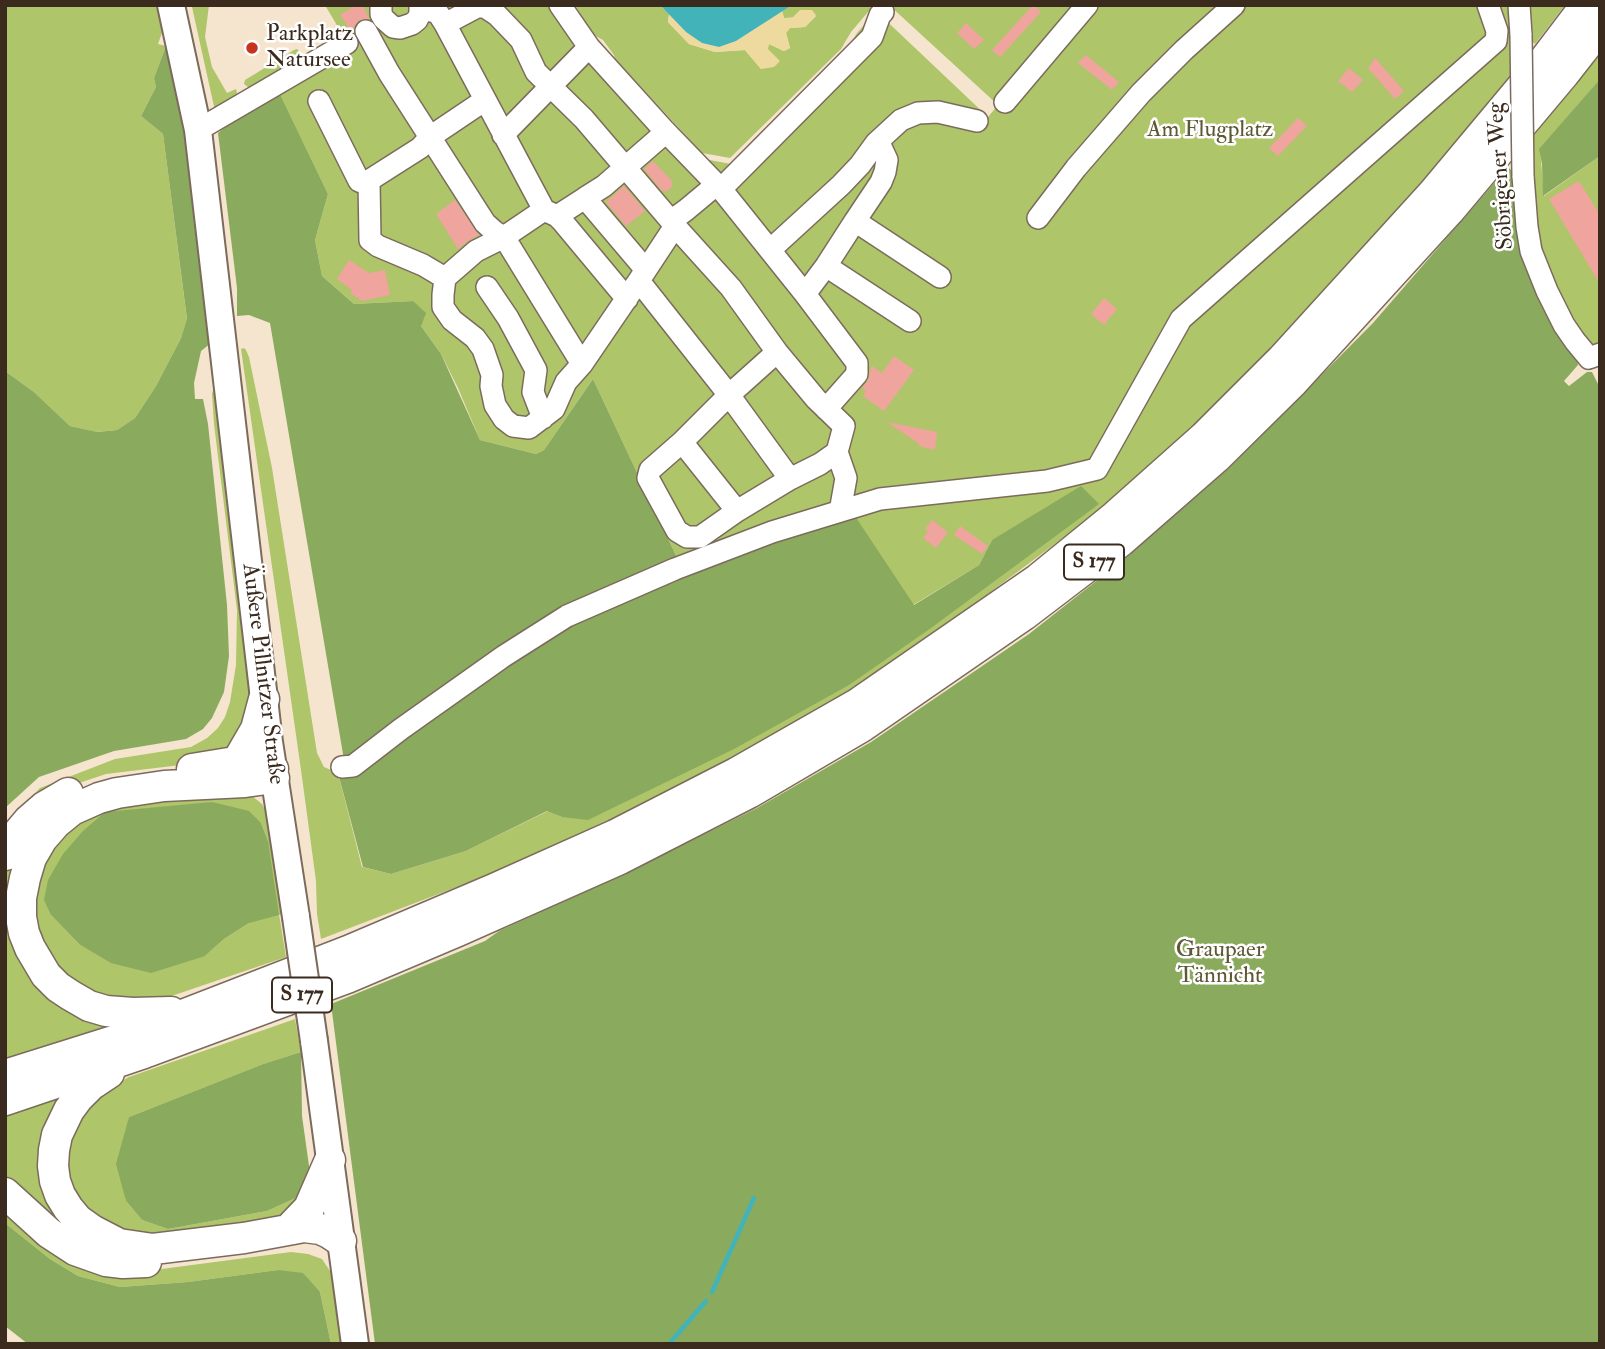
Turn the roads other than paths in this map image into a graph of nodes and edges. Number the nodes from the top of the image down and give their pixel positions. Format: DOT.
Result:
graph roads {
  1 [pos="171,5"];
  2 [pos="381,5"];
  3 [pos="560,5"];
  4 [pos="1087,5"];
  5 [pos="1234,5"];
  6 [pos="1488,5"];
  7 [pos="1519,5"];
  8 [pos="1586,5"];
  9 [pos="420,6"];
  10 [pos="883,12"];
  11 [pos="445,24"];
  12 [pos="1600,28"];
  13 [pos="366,31"];
  14 [pos="347,43"];
  15 [pos="589,47"];
  16 [pos="551,88"];
  17 [pos="485,100"];
  18 [pos="319,101"];
  19 [pos="1005,102"];
  20 [pos="977,121"];
  21 [pos="198,130"];
  22 [pos="666,132"];
  23 [pos="503,135"];
  24 [pos="430,137"];
  25 [pos="876,143"];
  26 [pos="625,166"];
  27 [pos="369,181"];
  28 [pos="718,187"];
  29 [pos="585,198"];
  30 [pos="550,213"];
  31 [pos="1038,218"];
  32 [pos="855,221"];
  33 [pos="673,223"];
  34 [pos="505,237"];
  35 [pos="769,250"];
  36 [pos="826,266"];
  37 [pos="940,277"];
  38 [pos="445,278"];
  39 [pos="638,283"];
  40 [pos="486,286"];
  41 [pos="805,293"];
  42 [pos="910,321"];
  43 [pos="777,352"];
  44 [pos="1600,354"];
  45 [pos="582,365"];
  46 [pos="729,395"];
  47 [pos="826,409"];
  48 [pos="543,418"];
  49 [pos="681,442"];
  50 [pos="837,452"];
  51 [pos="790,479"];
  52 [pos="841,506"];
  53 [pos="737,511"];
  54 [pos="264,699"];
  55 [pos="238,760"];
  56 [pos="342,767"];
  57 [pos="274,774"];
  58 [pos="5,855"];
  59 [pos="200,1009"];
  60 [pos="144,1053"];
  61 [pos="5,1075"];
  62 [pos="5,1100"];
  63 [pos="330,1160"];
  64 [pos="5,1192"];
  65 [pos="288,1230"];
  66 [pos="341,1241"];
  67 [pos="355,1344"];
  1 -- 21 [label="main road, Äußere Pillnitzer Straße"];
  2 -- 9 [label="street"];
  3 -- 15 [label="street"];
  4 -- 19 [label="street"];
  5 -- 31 [label="street"];
  6 -- 56 [label="street"];
  7 -- 44 [label="street, Söbrigener Weg, bridge"];
  8 -- 59 [label="highway, S 177"];
  9 -- 11 [label="street"];
  10 -- 28 [label="street"];
  11 -- 16 [label="street"];
  11 -- 17 [label="street"];
  12 -- 60 [label="highway, S 177"];
  13 -- 24 [label="street"];
  14 -- 21 [label="street"];
  15 -- 16 [label="street"];
  15 -- 22 [label="street"];
  16 -- 23 [label="street"];
  16 -- 26 [label="street"];
  17 -- 23 [label="street"];
  17 -- 24 [label="street"];
  18 -- 27 [label="street"];
  20 -- 25 [label="street"];
  21 -- 54 [label="main road, Äußere Pillnitzer Straße"];
  22 -- 26 [label="street"];
  22 -- 28 [label="street"];
  23 -- 30 [label="street"];
  24 -- 27 [label="street"];
  24 -- 34 [label="street"];
  25 -- 32 [label="street"];
  25 -- 35 [label="street"];
  26 -- 29 [label="street"];
  26 -- 33 [label="street"];
  27 -- 38 [label="street"];
  28 -- 33 [label="street"];
  28 -- 35 [label="street"];
  29 -- 30 [label="street"];
  29 -- 39 [label="street"];
  30 -- 34 [label="street"];
  30 -- 39 [label="street"];
  32 -- 36 [label="street"];
  32 -- 37 [label="street"];
  33 -- 39 [label="street"];
  33 -- 43 [label="street"];
  34 -- 38 [label="street"];
  34 -- 45 [label="street"];
  35 -- 41 [label="street"];
  36 -- 41 [label="street"];
  36 -- 42 [label="street"];
  38 -- 48 [label="street"];
  39 -- 45 [label="street"];
  39 -- 46 [label="street"];
  40 -- 48 [label="street"];
  41 -- 47 [label="street"];
  43 -- 46 [label="street"];
  43 -- 47 [label="street"];
  45 -- 48 [label="street"];
  46 -- 49 [label="street"];
  46 -- 51 [label="street"];
  47 -- 50 [label="street"];
  49 -- 53 [label="street"];
  49 -- 53 [label="street"];
  50 -- 51 [label="street"];
  50 -- 52 [label="street"];
  51 -- 53 [label="street"];
  54 -- 55 [label="highway"];
  54 -- 57 [label="main road, Äußere Pillnitzer Straße"];
  55 -- 57 [label="highway"];
  55 -- 58 [label="highway"];
  57 -- 59 [label="highway"];
  57 -- 63 [label="main road, Äußere Pillnitzer Straße, bridge"];
  59 -- 61 [label="highway, S 177"];
  60 -- 62 [label="highway, S 177"];
  60 -- 65 [label="highway"];
  63 -- 65 [label="highway"];
  63 -- 66 [label="main road, Äußere Pillnitzer Straße"];
  64 -- 66 [label="highway"];
  65 -- 66 [label="highway"];
  66 -- 67 [label="main road, Äußere Pillnitzer Straße"];
}
